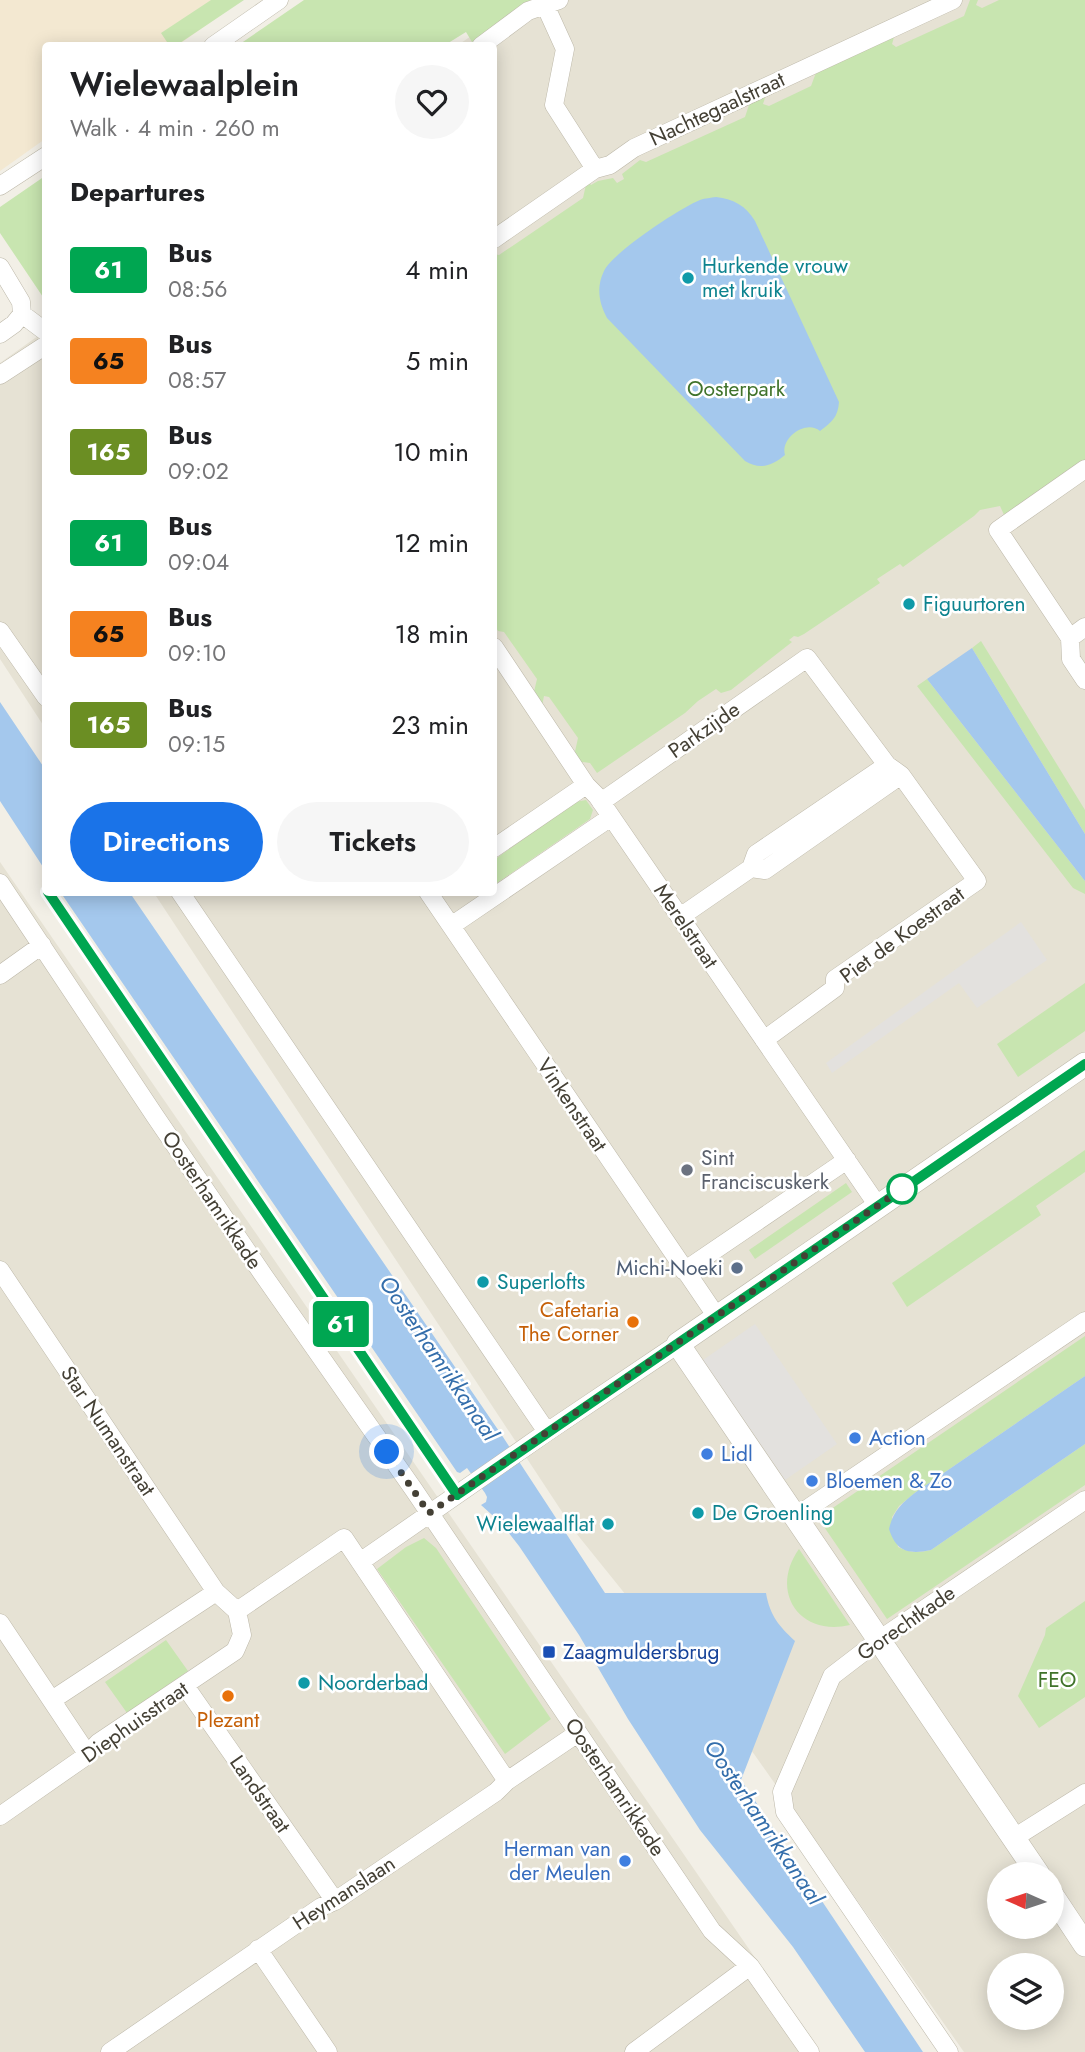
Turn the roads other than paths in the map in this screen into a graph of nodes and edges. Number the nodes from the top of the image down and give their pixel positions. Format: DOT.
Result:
graph roads {
  1 [pos="279,0"];
  2 [pos="953,0"];
  3 [pos="555,1"];
  4 [pos="219,42"];
  5 [pos="486,42"];
  6 [pos="42,159"];
  7 [pos="595,169"];
  8 [pos="0,186"];
  9 [pos="497,237"];
  10 [pos="0,267"];
  11 [pos="5,287"];
  12 [pos="22,314"];
  13 [pos="42,329"];
  14 [pos="0,334"];
  15 [pos="42,348"];
  16 [pos="0,375"];
  17 [pos="1085,469"];
  18 [pos="1085,627"];
  19 [pos="0,631"];
  20 [pos="1070,638"];
  21 [pos="497,652"];
  22 [pos="1078,655"];
  23 [pos="1085,680"];
  24 [pos="42,691"];
  25 [pos="894,770"];
  26 [pos="586,785"];
  27 [pos="601,802"];
  28 [pos="611,817"];
  29 [pos="497,846"];
  30 [pos="0,883"];
  31 [pos="497,895"];
  32 [pos="183,896"];
  33 [pos="430,896"];
  34 [pos="495,896"];
  35 [pos="680,917"];
  36 [pos="451,926"];
  37 [pos="42,945"];
  38 [pos="0,975"];
  39 [pos="764,1040"];
  40 [pos="1085,1064"];
  41 [pos="847,1160"];
  42 [pos="878,1206"];
  43 [pos="0,1270"];
  44 [pos="684,1271"];
  45 [pos="717,1317"];
  46 [pos="1085,1321"];
  47 [pos="678,1344"];
  48 [pos="547,1432"];
  49 [pos="1085,1500"];
  50 [pos="429,1513"];
  51 [pos="795,1517"];
  52 [pos="360,1562"];
  53 [pos="216,1592"];
  54 [pos="237,1611"];
  55 [pos="0,1623"];
  56 [pos="879,1640"];
  57 [pos="185,1686"];
  58 [pos="52,1700"];
  59 [pos="578,1733"];
  60 [pos="88,1755"];
  61 [pos="506,1782"];
  62 [pos="1085,1793"];
  63 [pos="0,1816"];
  64 [pos="1014,1839"];
  65 [pos="1030,1862"];
  66 [pos="335,1902"];
  67 [pos="1064,1913"];
  68 [pos="1085,1945"];
  69 [pos="258,1949"];
  70 [pos="750,1966"];
  71 [pos="110,2052"];
  72 [pos="328,2052"];
  73 [pos="634,2052"];
  74 [pos="810,2052"];
  75 [pos="949,2052"];
  1 -- 4 [label="street"];
  2 -- 7 [label="street, Nachtegaalstraat"];
  3 -- 5 [label="street"];
  3 -- 7 [label="street"];
  6 -- 8 [label="street"];
  7 -- 9 [label="street, Nachtegaalstraat"];
  10 -- 11 [label="street"];
  11 -- 12 [label="street"];
  12 -- 13 [label="street"];
  12 -- 14 [label="street"];
  15 -- 16 [label="street"];
  17 -- 20 [label="street"];
  18 -- 20 [label="street"];
  19 -- 24 [label="street"];
  20 -- 22 [label="street"];
  21 -- 26 [label="street, Merelstraat"];
  22 -- 23 [label="street"];
  25 -- 27 [label="street, Parkzijde"];
  25 -- 35 [label="street"];
  25 -- 39 [label="street, Piet de Koestraat"];
  26 -- 27 [label="street, Merelstraat"];
  26 -- 29 [label="street"];
  27 -- 28 [label="street, Merelstraat"];
  28 -- 31 [label="street"];
  28 -- 35 [label="street, Merelstraat"];
  30 -- 37 [label="street, Oosterhamrikkade"];
  32 -- 48 [label="street"];
  33 -- 36 [label="street, Vinkenstraat"];
  34 -- 36 [label="street"];
  35 -- 39 [label="street, Merelstraat"];
  36 -- 44 [label="street, Vinkenstraat"];
  37 -- 38 [label="street"];
  37 -- 50 [label="street, Oosterhamrikkade"];
  39 -- 41 [label="street, Merelstraat"];
  40 -- 42 [label="street"];
  41 -- 42 [label="street, Merelstraat"];
  41 -- 44 [label="street"];
  42 -- 45 [label="street"];
  43 -- 53 [label="street, Star Numanstraat"];
  44 -- 45 [label="street, Vinkenstraat"];
  45 -- 47 [label="street"];
  46 -- 51 [label="street"];
  47 -- 48 [label="street"];
  47 -- 51 [label="street"];
  48 -- 50 [label="street"];
  49 -- 56 [label="street, Gorechtkade"];
  50 -- 52 [label="street"];
  50 -- 59 [label="street, Oosterhamrikkade"];
  51 -- 56 [label="street"];
  52 -- 54 [label="street"];
  52 -- 61 [label="street"];
  53 -- 54 [label="street"];
  53 -- 58 [label="street"];
  54 -- 57 [label="street, Diephuisstraat"];
  55 -- 58 [label="street"];
  56 -- 64 [label="street"];
  56 -- 75 [label="street, Gorechtkade"];
  57 -- 60 [label="street, Diephuisstraat"];
  57 -- 66 [label="street, Landstraat"];
  58 -- 60 [label="street"];
  59 -- 61 [label="street, Heymanslaan"];
  59 -- 70 [label="street, Oosterhamrikkade"];
  60 -- 63 [label="street, Diephuisstraat"];
  61 -- 66 [label="street, Heymanslaan"];
  62 -- 64 [label="street"];
  64 -- 65 [label="street"];
  66 -- 69 [label="street, Heymanslaan"];
  67 -- 68 [label="street"];
  69 -- 71 [label="street, Heymanslaan"];
  69 -- 72 [label="street"];
  70 -- 73 [label="street"];
  70 -- 74 [label="street, Oosterhamrikkade"];
}
